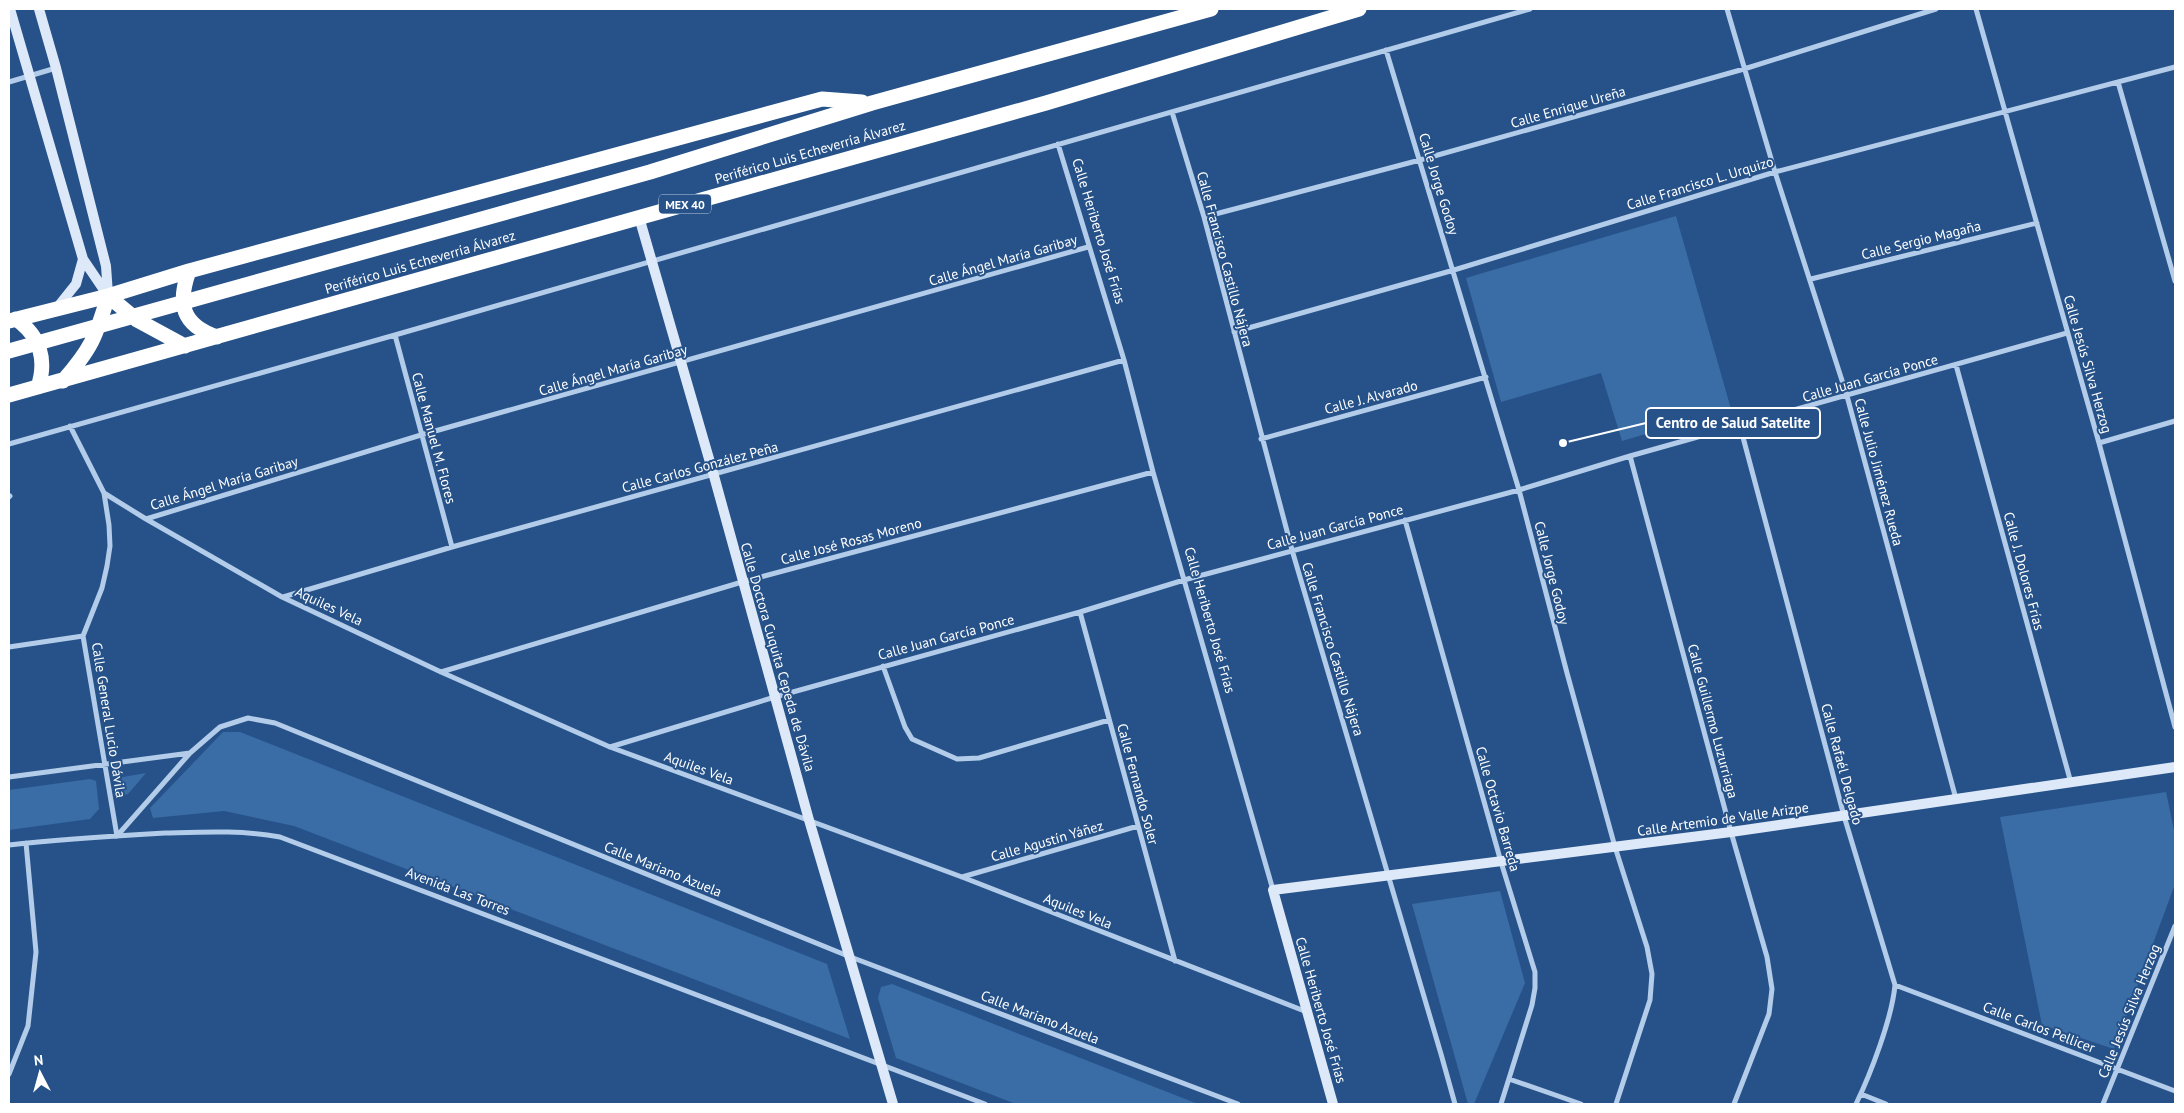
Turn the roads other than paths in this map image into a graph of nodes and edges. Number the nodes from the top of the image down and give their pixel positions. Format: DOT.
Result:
graph roads {
  1 [pos="10,9"];
  2 [pos="39,9"];
  3 [pos="1211,9"];
  4 [pos="1359,9"];
  5 [pos="1530,9"];
  6 [pos="1727,9"];
  7 [pos="1936,9"];
  8 [pos="1976,9"];
  9 [pos="1174,14"];
  10 [pos="1386,50"];
  11 [pos="2175,67"];
  12 [pos="56,68"];
  13 [pos="1744,69"];
  14 [pos="29,76"];
  15 [pos="9,82"];
  16 [pos="2118,82"];
  17 [pos="872,103"];
  18 [pos="2006,111"];
  19 [pos="1172,112"];
  20 [pos="1058,144"];
  21 [pos="1420,160"];
  22 [pos="1775,172"];
  23 [pos="639,217"];
  24 [pos="1204,217"];
  25 [pos="2037,223"];
  26 [pos="1088,247"];
  27 [pos="83,259"];
  28 [pos="652,260"];
  29 [pos="1454,270"];
  30 [pos="189,271"];
  31 [pos="1811,279"];
  32 [pos="2175,282"];
  33 [pos="108,296"];
  34 [pos="56,309"];
  35 [pos="12,320"];
  36 [pos="1234,332"];
  37 [pos="2068,333"];
  38 [pos="395,335"];
  39 [pos="217,337"];
  40 [pos="185,346"];
  41 [pos="9,351"];
  42 [pos="1124,360"];
  43 [pos="680,363"];
  44 [pos="1956,365"];
  45 [pos="1486,377"];
  46 [pos="63,381"];
  47 [pos="38,387"];
  48 [pos="9,395"];
  49 [pos="1847,396"];
  50 [pos="2175,422"];
  51 [pos="70,426"];
  52 [pos="1740,426"];
  53 [pos="421,435"];
  54 [pos="1261,439"];
  55 [pos="2099,442"];
  56 [pos="9,444"];
  57 [pos="1630,456"];
  58 [pos="1153,472"];
  59 [pos="714,476"];
  60 [pos="1519,490"];
  61 [pos="104,493"];
  62 [pos="146,519"];
  63 [pos="1405,520"];
  64 [pos="452,547"];
  65 [pos="1292,550"];
  66 [pos="1184,580"];
  67 [pos="742,582"];
  68 [pos="282,597"];
  69 [pos="1080,612"];
  70 [pos="84,636"];
  71 [pos="9,647"];
  72 [pos="883,666"];
  73 [pos="441,672"];
  74 [pos="775,697"];
  75 [pos="1109,720"];
  76 [pos="2175,727"];
  77 [pos="610,747"];
  78 [pos="190,753"];
  79 [pos="104,764"];
  80 [pos="2175,767"];
  81 [pos="9,777"];
  82 [pos="2071,783"];
  83 [pos="1956,799"];
  84 [pos="1844,816"];
  85 [pos="809,820"];
  86 [pos="1138,826"];
  87 [pos="1731,832"];
  88 [pos="117,836"];
  89 [pos="26,843"];
  90 [pos="9,845"];
  91 [pos="1615,847"];
  92 [pos="1501,862"];
  93 [pos="1389,876"];
  94 [pos="962,877"];
  95 [pos="1273,890"];
  96 [pos="2175,926"];
  97 [pos="848,956"];
  98 [pos="1175,961"];
  99 [pos="1895,984"];
  100 [pos="1309,1013"];
  101 [pos="882,1064"];
  102 [pos="2117,1069"];
  103 [pos="9,1074"];
  104 [pos="1510,1079"];
  105 [pos="2175,1091"];
  106 [pos="1861,1094"];
  107 [pos="893,1104"];
  108 [pos="986,1104"];
  109 [pos="1238,1104"];
  110 [pos="1333,1104"];
  111 [pos="1454,1104"];
  112 [pos="1501,1104"];
  113 [pos="1581,1104"];
  114 [pos="1616,1104"];
  115 [pos="1734,1104"];
  116 [pos="1856,1104"];
  117 [pos="1886,1104"];
  118 [pos="2103,1104"];
  1 -- 14 [label="street"];
  2 -- 12 [label="street"];
  3 -- 9 [label="highway, Periférico Luis Echeverría Álvarez"];
  4 -- 23 [label="highway, Periférico Luis Echeverría Álvarez / MEX 40"];
  5 -- 10 [label="street"];
  6 -- 13 [label="street, Calle Julio Jiménez Rueda"];
  7 -- 13 [label="street, Calle Enrique Ureña"];
  8 -- 18 [label="street, Calle Jesús Silva Herzog"];
  9 -- 17 [label="highway, Periférico Luis Echeverría Álvarez"];
  10 -- 19 [label="street"];
  10 -- 21 [label="street, Calle Jorge Godoy"];
  11 -- 16 [label="street, Calle Francisco L. Urquizo"];
  12 -- 14 [label="street"];
  12 -- 33 [label="street"];
  13 -- 21 [label="street, Calle Enrique Ureña"];
  13 -- 22 [label="street, Calle Julio Jiménez Rueda"];
  14 -- 15 [label="street"];
  14 -- 27 [label="street"];
  16 -- 18 [label="street, Calle Francisco L. Urquizo"];
  16 -- 32 [label="street"];
  17 -- 30 [label="highway"];
  17 -- 41 [label="highway, Periférico Luis Echeverría Álvarez"];
  18 -- 22 [label="street, Calle Francisco L. Urquizo"];
  18 -- 25 [label="street, Calle Jesús Silva Herzog"];
  19 -- 20 [label="street"];
  19 -- 24 [label="street, Calle Francisco Castillo Nájera"];
  20 -- 26 [label="street, Calle Heriberto José Frías"];
  20 -- 28 [label="street"];
  21 -- 24 [label="street, Calle Enrique Ureña"];
  21 -- 29 [label="street, Calle Jorge Godoy"];
  22 -- 29 [label="street, Calle Francisco L. Urquizo"];
  22 -- 31 [label="street, Calle Julio Jiménez Rueda"];
  23 -- 28 [label="street, Calle Doctora Cuquita Cepeda de Dávila"];
  23 -- 39 [label="highway, Periférico Luis Echeverría Álvarez / MEX 40"];
  24 -- 36 [label="street, Calle Francisco Castillo Nájera"];
  25 -- 31 [label="street, Calle Sergio Magaña"];
  25 -- 37 [label="street, Calle Jesús Silva Herzog"];
  26 -- 42 [label="street, Calle Heriberto José Frías"];
  26 -- 43 [label="street, Calle Ángel María Garibay"];
  27 -- 33 [label="street"];
  27 -- 34 [label="street"];
  28 -- 38 [label="street"];
  28 -- 43 [label="street, Calle Doctora Cuquita Cepeda de Dávila"];
  29 -- 36 [label="street, Calle Francisco L. Urquizo"];
  29 -- 45 [label="street, Calle Jorge Godoy"];
  30 -- 33 [label="highway"];
  30 -- 39 [label="highway"];
  31 -- 49 [label="street, Calle Julio Jiménez Rueda"];
  33 -- 34 [label="highway"];
  33 -- 40 [label="highway"];
  33 -- 46 [label="highway"];
  34 -- 35 [label="highway"];
  35 -- 47 [label="highway"];
  36 -- 54 [label="street, Calle Francisco Castillo Nájera"];
  37 -- 44 [label="street, Calle Juan García Ponce"];
  37 -- 55 [label="street, Calle Jesús Silva Herzog"];
  38 -- 51 [label="street"];
  38 -- 53 [label="street, Calle Manuel M. Flores"];
  39 -- 40 [label="highway, Periférico Luis Echeverría Álvarez / MEX 40"];
  40 -- 46 [label="highway, Periférico Luis Echeverría Álvarez / MEX 40"];
  42 -- 58 [label="street, Calle Heriberto José Frías"];
  42 -- 59 [label="street, Calle Carlos González Peña"];
  43 -- 53 [label="street, Calle Ángel María Garibay"];
  43 -- 59 [label="street, Calle Doctora Cuquita Cepeda de Dávila"];
  44 -- 49 [label="street, Calle Juan García Ponce"];
  44 -- 82 [label="street, Calle J. Dolores Frías"];
  45 -- 54 [label="street, Calle J. Alvarado"];
  45 -- 60 [label="street, Calle Jorge Godoy"];
  46 -- 47 [label="highway, Periférico Luis Echeverría Álvarez / MEX 40"];
  47 -- 48 [label="highway, Periférico Luis Echeverría Álvarez / MEX 40"];
  49 -- 52 [label="street, Calle Juan García Ponce"];
  49 -- 83 [label="street, Calle Julio Jiménez Rueda"];
  50 -- 55 [label="street"];
  51 -- 56 [label="street"];
  51 -- 61 [label="street"];
  52 -- 57 [label="street, Calle Juan García Ponce"];
  52 -- 84 [label="street, Calle Rafaél Delgado"];
  53 -- 62 [label="street, Calle Ángel María Garibay"];
  53 -- 64 [label="street, Calle Manuel M. Flores"];
  54 -- 65 [label="street, Calle Francisco Castillo Nájera"];
  55 -- 76 [label="street, Calle Jesús Silva Herzog"];
  57 -- 60 [label="street, Calle Juan García Ponce"];
  57 -- 87 [label="street, Calle Guillermo Luzurriaga"];
  58 -- 66 [label="street, Calle Heriberto José Frías"];
  58 -- 67 [label="street, Calle José Rosas Moreno"];
  59 -- 64 [label="street, Calle Carlos González Peña"];
  59 -- 67 [label="street, Calle Doctora Cuquita Cepeda de Dávila"];
  60 -- 63 [label="street, Calle Juan García Ponce"];
  60 -- 91 [label="street, Calle Jorge Godoy"];
  61 -- 62 [label="street, Aquiles Vela"];
  61 -- 70 [label="street, Calle General Lucio Dávila"];
  62 -- 68 [label="street, Aquiles Vela"];
  63 -- 65 [label="street, Calle Juan García Ponce"];
  63 -- 92 [label="street, Calle Octavio Barreda"];
  64 -- 68 [label="street, Calle Carlos González Peña"];
  65 -- 66 [label="street, Calle Juan García Ponce"];
  65 -- 93 [label="street, Calle Francisco Castillo Nájera"];
  66 -- 69 [label="street, Calle Juan García Ponce"];
  66 -- 95 [label="street, Calle Heriberto José Frías"];
  67 -- 73 [label="street, Calle José Rosas Moreno"];
  67 -- 74 [label="street, Calle Doctora Cuquita Cepeda de Dávila"];
  68 -- 73 [label="street, Aquiles Vela"];
  69 -- 72 [label="street, Calle Juan García Ponce"];
  69 -- 75 [label="street, Calle Fernando Soler"];
  70 -- 71 [label="street"];
  70 -- 79 [label="street, Calle General Lucio Dávila"];
  72 -- 74 [label="street, Calle Juan García Ponce"];
  72 -- 75 [label="street"];
  73 -- 77 [label="street, Aquiles Vela"];
  74 -- 77 [label="street, Calle Juan García Ponce"];
  74 -- 85 [label="street, Calle Doctora Cuquita Cepeda de Dávila"];
  75 -- 86 [label="street, Calle Fernando Soler"];
  77 -- 85 [label="street, Aquiles Vela"];
  78 -- 79 [label="street"];
  78 -- 88 [label="street, Calle Mariano Azuela"];
  78 -- 97 [label="street, Calle Mariano Azuela"];
  79 -- 81 [label="street"];
  79 -- 88 [label="street, Calle General Lucio Dávila"];
  80 -- 82 [label="street, Calle Artemio de Valle Arizpe"];
  82 -- 83 [label="street, Calle Artemio de Valle Arizpe"];
  83 -- 84 [label="street, Calle Artemio de Valle Arizpe"];
  84 -- 87 [label="street, Calle Artemio de Valle Arizpe"];
  84 -- 99 [label="street, Calle Rafaél Delgado"];
  85 -- 94 [label="street, Aquiles Vela"];
  85 -- 97 [label="street, Calle Doctora Cuquita Cepeda de Dávila"];
  86 -- 94 [label="street, Calle Agustín Yáñez"];
  86 -- 98 [label="street, Calle Fernando Soler"];
  87 -- 91 [label="street, Calle Artemio de Valle Arizpe"];
  87 -- 115 [label="street, Calle Guillermo Luzurriaga"];
  88 -- 89 [label="street, Avenida Las Torres"];
  88 -- 101 [label="street, Avenida Las Torres"];
  89 -- 90 [label="street, Avenida Las Torres"];
  89 -- 103 [label="street"];
  91 -- 92 [label="street, Calle Artemio de Valle Arizpe"];
  91 -- 114 [label="street, Calle Jorge Godoy"];
  92 -- 93 [label="street, Calle Artemio de Valle Arizpe"];
  92 -- 104 [label="street, Calle Octavio Barreda"];
  93 -- 95 [label="street, Calle Artemio de Valle Arizpe"];
  93 -- 111 [label="street, Calle Francisco Castillo Nájera"];
  94 -- 98 [label="street, Aquiles Vela"];
  95 -- 100 [label="street, Calle Heriberto José Frías"];
  96 -- 102 [label="street, Calle Jesús Silva Herzog"];
  97 -- 101 [label="street, Calle Doctora Cuquita Cepeda de Dávila"];
  97 -- 109 [label="street, Calle Mariano Azuela"];
  98 -- 100 [label="street, Aquiles Vela"];
  99 -- 102 [label="street, Calle Carlos Pellicer"];
  99 -- 106 [label="street, Calle Rafaél Delgado"];
  100 -- 110 [label="street, Calle Heriberto José Frías"];
  101 -- 107 [label="street, Calle Doctora Cuquita Cepeda de Dávila"];
  101 -- 108 [label="street, Avenida Las Torres"];
  102 -- 105 [label="street, Calle Carlos Pellicer"];
  102 -- 118 [label="street, Calle Jesús Silva Herzog"];
  104 -- 112 [label="street, Calle Octavio Barreda"];
  104 -- 113 [label="street"];
  106 -- 116 [label="street, Calle Rafaél Delgado"];
  106 -- 117 [label="street"];
}
